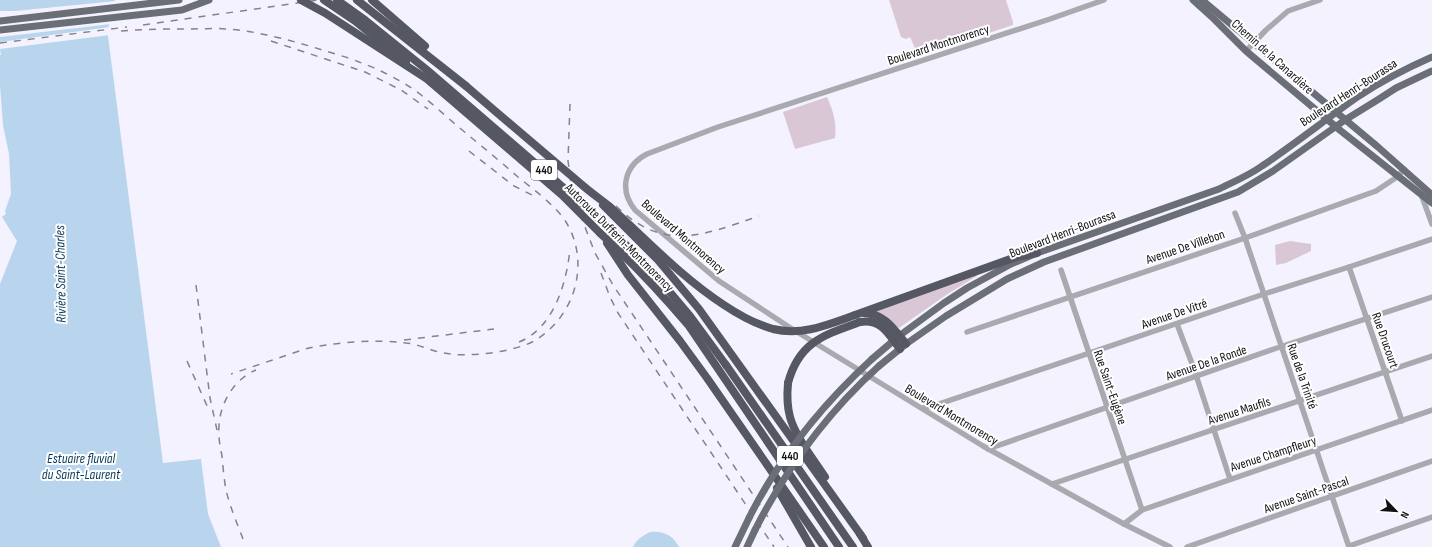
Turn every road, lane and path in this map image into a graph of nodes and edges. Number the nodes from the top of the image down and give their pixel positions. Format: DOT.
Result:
graph roads {
  1 [pos="179,0"];
  2 [pos="209,0"];
  3 [pos="301,0"];
  4 [pos="324,0"];
  5 [pos="337,0"];
  6 [pos="357,0"];
  7 [pos="372,0"];
  8 [pos="1104,0"];
  9 [pos="1193,0"];
  10 [pos="1202,0"];
  11 [pos="1320,0"];
  12 [pos="0,21"];
  13 [pos="0,30"];
  14 [pos="1253,42"];
  15 [pos="1246,51"];
  16 [pos="1432,57"];
  17 [pos="1432,71"];
  18 [pos="427,79"];
  19 [pos="466,86"];
  20 [pos="1336,112"];
  21 [pos="1327,119"];
  22 [pos="1345,120"];
  23 [pos="1336,127"];
  24 [pos="1404,170"];
  25 [pos="1398,177"];
  26 [pos="586,188"];
  27 [pos="1421,194"];
  28 [pos="1432,195"];
  29 [pos="1432,203"];
  30 [pos="1235,213"];
  31 [pos="1431,222"];
  32 [pos="600,233"];
  33 [pos="1245,238"];
  34 [pos="1432,239"];
  35 [pos="1037,252"];
  36 [pos="1349,267"];
  37 [pos="1061,270"];
  38 [pos="1264,294"];
  39 [pos="1070,297"];
  40 [pos="1432,297"];
  41 [pos="856,314"];
  42 [pos="1367,319"];
  43 [pos="1177,324"];
  44 [pos="967,332"];
  45 [pos="896,338"];
  46 [pos="903,346"];
  47 [pos="1282,347"];
  48 [pos="1088,354"];
  49 [pos="1432,356"];
  50 [pos="1386,372"];
  51 [pos="1196,377"];
  52 [pos="1300,402"];
  53 [pos="923,408"];
  54 [pos="1107,408"];
  55 [pos="1432,410"];
  56 [pos="1402,421"];
  57 [pos="740,427"];
  58 [pos="1214,430"];
  59 [pos="988,449"];
  60 [pos="1317,450"];
  61 [pos="1125,459"];
  62 [pos="1432,461"];
  63 [pos="1230,479"];
  64 [pos="1052,484"];
  65 [pos="1332,496"];
  66 [pos="1142,510"];
  67 [pos="1432,517"];
  68 [pos="1124,524"];
  69 [pos="863,538"];
  70 [pos="1349,546"];
  71 [pos="735,547"];
  72 [pos="747,547"];
  73 [pos="811,547"];
  74 [pos="824,547"];
  75 [pos="839,547"];
  76 [pos="854,547"];
  77 [pos="868,547"];
  78 [pos="1170,547"];
  79 [pos="1187,547"];
  1 -- 12 [label="main road"];
  2 -- 13 [label="main road"];
  3 -- 18 [label="highway, bridge"];
  4 -- 18 [label="highway, Autoroute Dufferin-Montmorency / 440, bridge"];
  5 -- 76 [label="highway, Autoroute Dufferin-Montmorency / 440, bridge"];
  6 -- 19 [label="highway"];
  7 -- 19 [label="highway"];
  8 -- 53 [label="street, Boulevard Montmorency"];
  9 -- 15 [label="main road, Chemin de la Canardière"];
  10 -- 14 [label="main road, Chemin de la Canardière"];
  11 -- 14 [label="street"];
  14 -- 15 [label="street"];
  14 -- 20 [label="main road, Chemin de la Canardière"];
  15 -- 21 [label="main road, Chemin de la Canardière"];
  16 -- 20 [label="main road, Boulevard Henri-Bourassa"];
  17 -- 22 [label="main road, Boulevard Henri-Bourassa"];
  18 -- 32 [label="highway, Autoroute Dufferin-Montmorency / 440, bridge"];
  19 -- 26 [label="highway, bridge"];
  20 -- 21 [label="main road, Boulevard Henri-Bourassa"];
  20 -- 22 [label="main road, Chemin de la Canardière"];
  21 -- 23 [label="main road, Chemin de la Canardière"];
  21 -- 35 [label="main road, Boulevard Henri-Bourassa"];
  22 -- 23 [label="main road, Boulevard Henri-Bourassa"];
  22 -- 24 [label="main road, Chemin de la Canardière"];
  23 -- 25 [label="main road, Chemin de la Canardière"];
  23 -- 46 [label="main road, Boulevard Henri-Bourassa"];
  24 -- 25 [label="street, Avenue De Villebon"];
  24 -- 28 [label="main road, Chemin de la Canardière"];
  25 -- 27 [label="main road, Chemin de la Canardière"];
  25 -- 33 [label="street, Avenue De Villebon"];
  26 -- 41 [label="highway, bridge"];
  26 -- 69 [label="highway, bridge"];
  27 -- 29 [label="main road, Chemin de la Canardière"];
  27 -- 31 [label="street"];
  30 -- 33 [label="street, Rue de la Trinité"];
  32 -- 57 [label="highway"];
  32 -- 75 [label="highway, Autoroute Dufferin-Montmorency / 440"];
  33 -- 38 [label="street, Rue de la Trinité"];
  33 -- 39 [label="street, Avenue De Villebon"];
  34 -- 36 [label="street, Avenue De Vitré"];
  35 -- 41 [label="highway"];
  35 -- 45 [label="main road, Boulevard Henri-Bourassa"];
  36 -- 38 [label="street, Avenue De Vitré"];
  36 -- 42 [label="street, Rue Drucourt"];
  37 -- 39 [label="street, Rue Saint-Eugène"];
  38 -- 43 [label="street, Avenue De Vitré"];
  38 -- 47 [label="street, Rue de la Trinité"];
  39 -- 44 [label="street, Avenue De Villebon"];
  39 -- 48 [label="street, Rue Saint-Eugène"];
  40 -- 42 [label="street, Avenue De la Ronde"];
  41 -- 45 [label="highway"];
  42 -- 47 [label="street, Avenue De la Ronde"];
  42 -- 50 [label="street, Rue Drucourt"];
  43 -- 48 [label="street, Avenue De Vitré"];
  43 -- 51 [label="street"];
  45 -- 46 [label="highway"];
  45 -- 69 [label="highway, bridge"];
  45 -- 71 [label="main road, Boulevard Henri-Bourassa, bridge"];
  46 -- 72 [label="main road, Boulevard Henri-Bourassa, bridge"];
  47 -- 51 [label="street, Avenue De la Ronde"];
  47 -- 52 [label="street, Rue de la Trinité"];
  48 -- 53 [label="street, Avenue De Vitré"];
  48 -- 54 [label="street, Rue Saint-Eugène"];
  49 -- 50 [label="street, Avenue Maufils"];
  50 -- 52 [label="street, Avenue Maufils"];
  50 -- 56 [label="street, Rue Drucourt"];
  51 -- 54 [label="street, Avenue De la Ronde"];
  51 -- 58 [label="street"];
  52 -- 58 [label="street, Avenue Maufils"];
  52 -- 60 [label="street, Rue de la Trinité"];
  53 -- 59 [label="street, Boulevard Montmorency"];
  54 -- 59 [label="street, Avenue De la Ronde"];
  54 -- 61 [label="street, Rue Saint-Eugène"];
  55 -- 56 [label="street, Avenue Champfleury"];
  56 -- 60 [label="street, Avenue Champfleury"];
  57 -- 73 [label="highway"];
  57 -- 74 [label="highway"];
  58 -- 61 [label="street, Avenue Maufils"];
  58 -- 63 [label="street"];
  59 -- 64 [label="street, Boulevard Montmorency"];
  60 -- 63 [label="street, Avenue Champfleury"];
  60 -- 65 [label="street, Rue de la Trinité"];
  61 -- 64 [label="street, Avenue Maufils"];
  61 -- 66 [label="street, Rue Saint-Eugène"];
  62 -- 65 [label="street, Avenue Saint-Pascal"];
  63 -- 66 [label="street, Avenue Champfleury"];
  64 -- 68 [label="street, Boulevard Montmorency"];
  65 -- 70 [label="street, Rue de la Trinité"];
  65 -- 79 [label="street, Avenue Saint-Pascal"];
  66 -- 68 [label="street, Avenue Champfleury"];
  67 -- 70 [label="street"];
  68 -- 78 [label="street, Boulevard Montmorency"];
  69 -- 77 [label="highway"];
}
